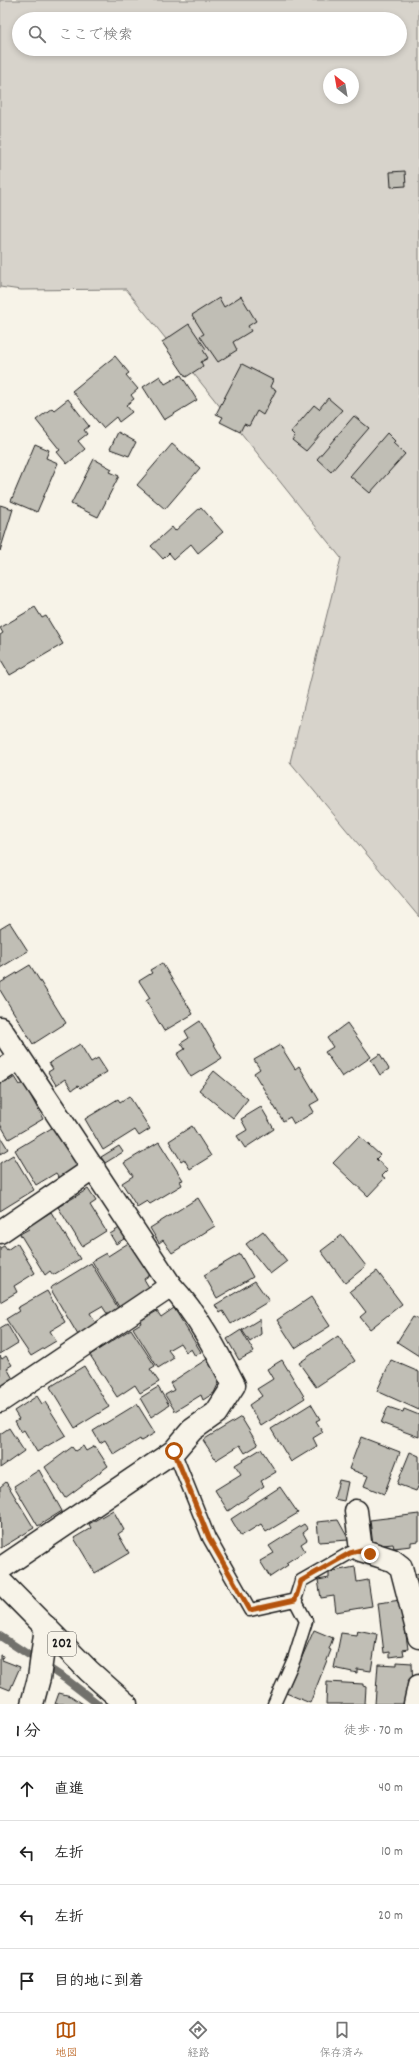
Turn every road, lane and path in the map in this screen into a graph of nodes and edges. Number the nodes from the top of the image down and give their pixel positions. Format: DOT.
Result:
graph roads {
  1 [pos="0,1028"];
  2 [pos="20,1058"];
  3 [pos="0,1071"];
  4 [pos="94,1168"];
  5 [pos="0,1232"];
  6 [pos="171,1286"];
  7 [pos="0,1401"];
  8 [pos="174,1451"];
  9 [pos="356,1511"];
  10 [pos="361,1550"];
  11 [pos="0,1569"];
  12 [pos="0,1581"];
  13 [pos="295,1600"];
  14 [pos="46,1627"];
  15 [pos="419,1637"];
  16 [pos="419,1686"];
  17 [pos="275,1700"];
  18 [pos="32,1704"];
  19 [pos="126,1704"];
  20 [pos="415,1704"];
  1 -- 2 [label="main road"];
  2 -- 3 [label="main road"];
  2 -- 4 [label="main road"];
  4 -- 5 [label="main road"];
  4 -- 6 [label="main road"];
  6 -- 7 [label="main road"];
  6 -- 8 [label="main road"];
  8 -- 11 [label="main road"];
  8 -- 13 [label="lane"];
  9 -- 10 [label="main road"];
  10 -- 13 [label="lane"];
  10 -- 15 [label="main road"];
  12 -- 14 [label="main road, 202"];
  13 -- 17 [label="lane"];
  14 -- 18 [label="main road"];
  14 -- 19 [label="main road, 202"];
  16 -- 20 [label="main road"];
}
